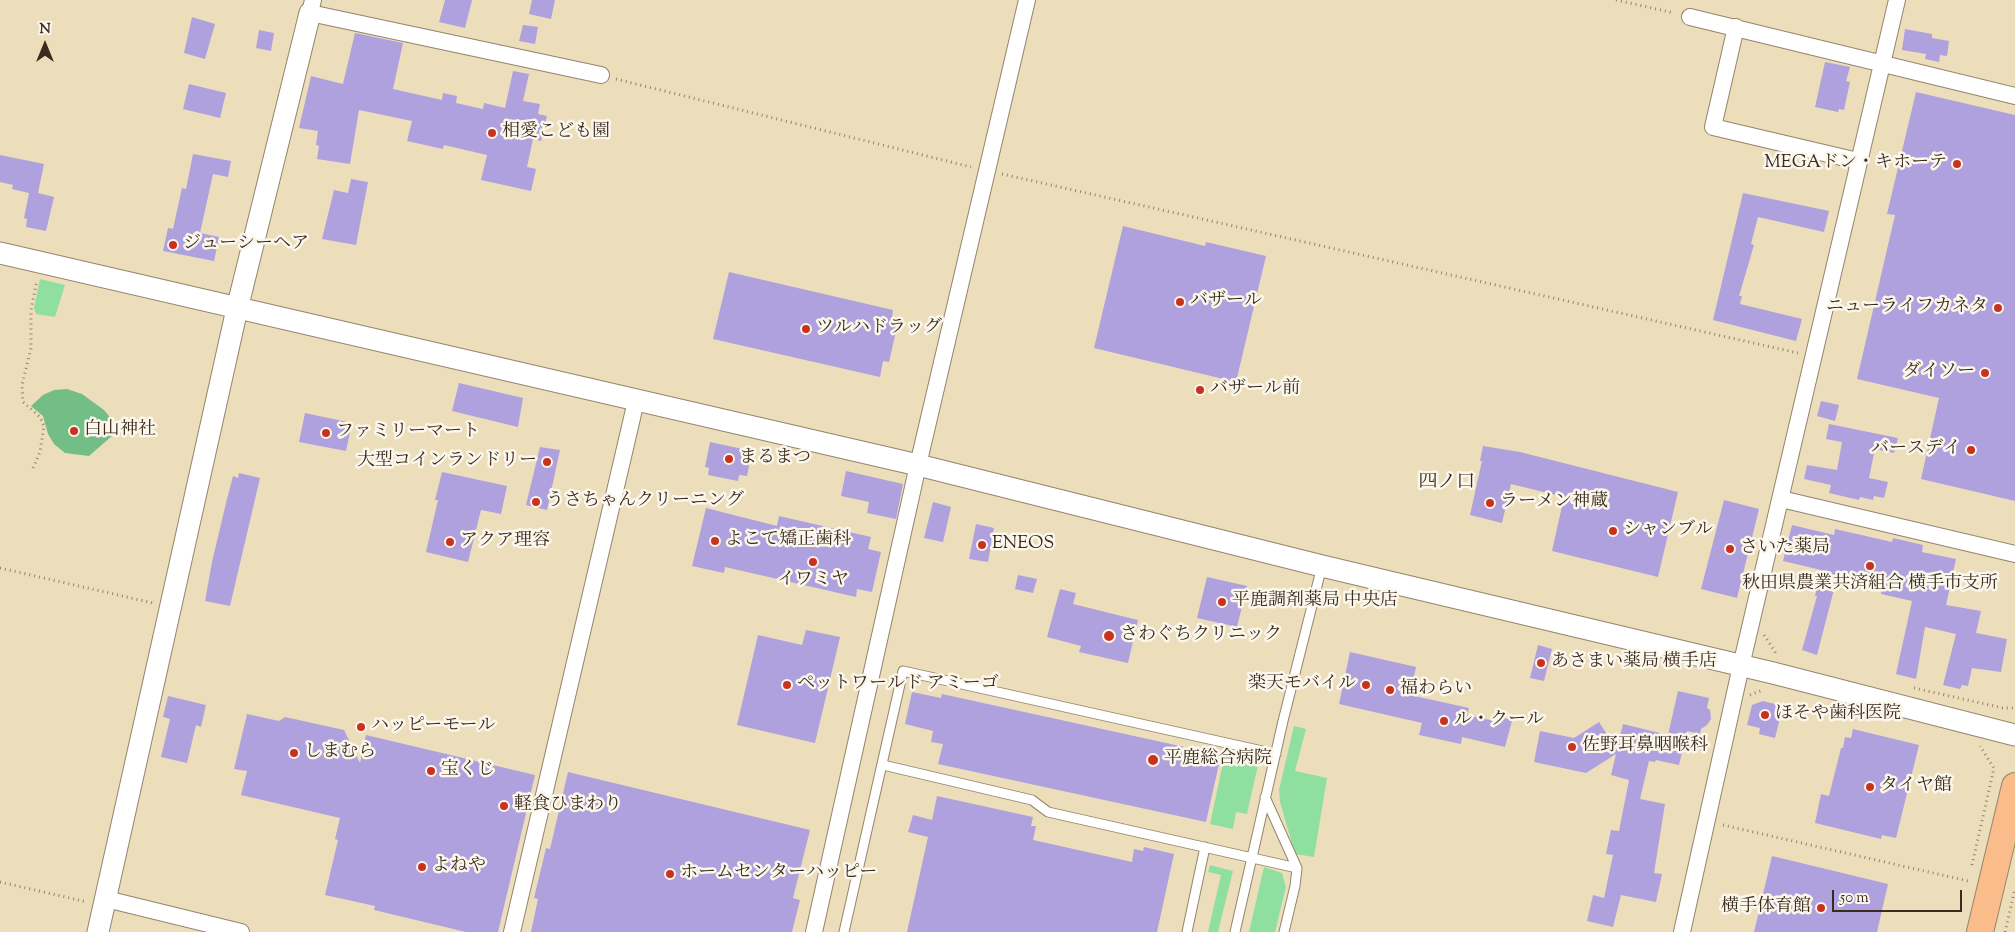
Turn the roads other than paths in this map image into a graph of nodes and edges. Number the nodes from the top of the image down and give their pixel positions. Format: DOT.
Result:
graph roads {
  1 [pos="1027,0"];
  2 [pos="1897,0"];
  3 [pos="312,6"];
  4 [pos="1690,17"];
  5 [pos="1736,27"];
  6 [pos="1882,63"];
  7 [pos="601,75"];
  8 [pos="2015,96"];
  9 [pos="1858,161"];
  10 [pos="0,253"];
  11 [pos="237,309"];
  12 [pos="636,401"];
  13 [pos="918,465"];
  14 [pos="1780,498"];
  15 [pos="2015,554"];
  16 [pos="1322,566"];
  17 [pos="1741,666"];
  18 [pos="2015,735"];
  19 [pos="1276,754"];
  20 [pos="883,764"];
  21 [pos="2015,786"];
  22 [pos="1265,797"];
  23 [pos="1286,844"];
  24 [pos="1205,847"];
  25 [pos="1252,856"];
  26 [pos="1270,861"];
  27 [pos="1297,868"];
  28 [pos="105,903"];
  29 [pos="98,932"];
  30 [pos="241,932"];
  31 [pos="512,932"];
  32 [pos="814,932"];
  33 [pos="844,932"];
  34 [pos="1187,932"];
  35 [pos="1235,932"];
  36 [pos="1284,932"];
  37 [pos="1682,932"];
  38 [pos="1980,932"];
  1 -- 13 [label="street"];
  2 -- 6 [label="street"];
  3 -- 7 [label="street"];
  3 -- 11 [label="street"];
  4 -- 5 [label="street"];
  5 -- 6 [label="street"];
  5 -- 9 [label="street"];
  6 -- 8 [label="street"];
  6 -- 9 [label="street"];
  9 -- 14 [label="street"];
  10 -- 11 [label="street"];
  11 -- 12 [label="street"];
  11 -- 28 [label="street"];
  12 -- 13 [label="street"];
  12 -- 31 [label="street"];
  13 -- 16 [label="street"];
  13 -- 32 [label="street"];
  14 -- 15 [label="street"];
  14 -- 17 [label="street"];
  16 -- 17 [label="street"];
  16 -- 19 [label="lane"];
  17 -- 18 [label="street"];
  17 -- 37 [label="street"];
  19 -- 20 [label="lane"];
  19 -- 22 [label="lane"];
  20 -- 24 [label="lane"];
  20 -- 33 [label="lane"];
  21 -- 38 [label="main road"];
  22 -- 23 [label="lane"];
  22 -- 25 [label="lane"];
  23 -- 26 [label="lane"];
  23 -- 27 [label="lane"];
  24 -- 25 [label="lane"];
  24 -- 34 [label="lane"];
  25 -- 26 [label="lane"];
  25 -- 35 [label="lane"];
  26 -- 27 [label="lane"];
  27 -- 36 [label="lane"];
  28 -- 29 [label="street"];
  28 -- 30 [label="street"];
}
